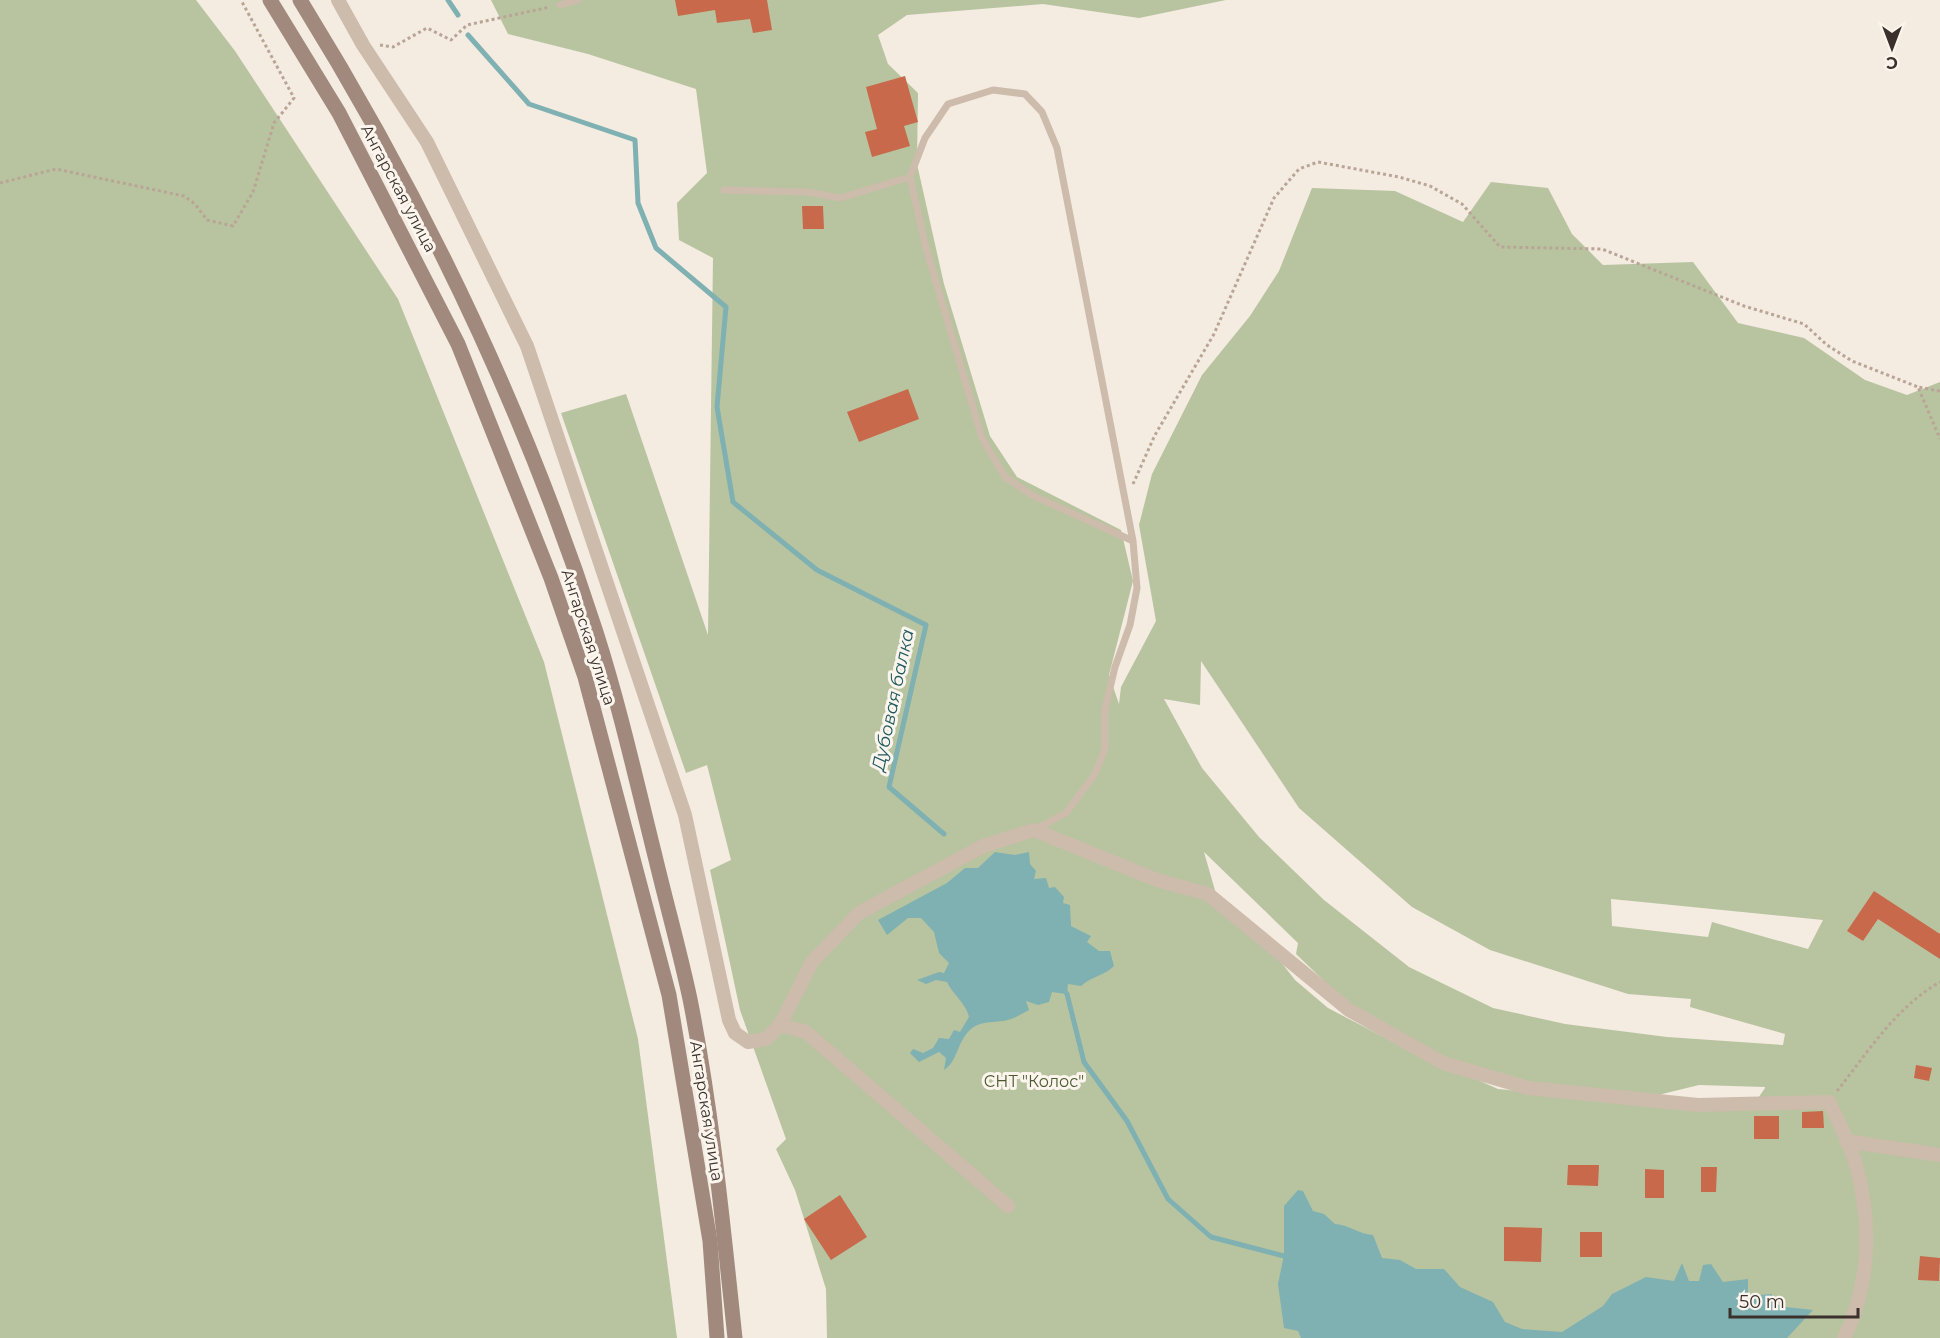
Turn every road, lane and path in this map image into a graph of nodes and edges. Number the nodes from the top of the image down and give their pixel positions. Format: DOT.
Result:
graph roads {
  1 [pos="241,0"];
  2 [pos="270,0"];
  3 [pos="300,0"];
  4 [pos="338,0"];
  5 [pos="578,0"];
  6 [pos="560,5"];
  7 [pos="363,45"];
  8 [pos="910,177"];
  9 [pos="0,183"];
  10 [pos="724,190"];
  11 [pos="1918,387"];
  12 [pos="1940,391"];
  13 [pos="1940,439"];
  14 [pos="1125,503"];
  15 [pos="1133,541"];
  16 [pos="1034,830"];
  17 [pos="1940,982"];
  18 [pos="780,1025"];
  19 [pos="1829,1102"];
  20 [pos="1846,1141"];
  21 [pos="1940,1155"];
  22 [pos="1008,1206"];
  23 [pos="717,1338"];
  24 [pos="735,1338"];
  25 [pos="1844,1338"];
  1 -- 9 [label="path"];
  2 -- 23 [label="main road, Ангарская улица"];
  3 -- 24 [label="main road, Ангарская улица"];
  4 -- 7 [label="street"];
  5 -- 6 [label="lane"];
  6 -- 7 [label="path"];
  7 -- 18 [label="street"];
  8 -- 10 [label="lane"];
  8 -- 14 [label="lane"];
  8 -- 15 [label="lane"];
  11 -- 12 [label="path"];
  11 -- 13 [label="path"];
  11 -- 14 [label="path"];
  14 -- 15 [label="lane"];
  15 -- 16 [label="lane"];
  16 -- 18 [label="street"];
  16 -- 19 [label="street"];
  17 -- 19 [label="path"];
  18 -- 22 [label="street"];
  19 -- 20 [label="street"];
  20 -- 21 [label="street"];
  20 -- 25 [label="street"];
}
